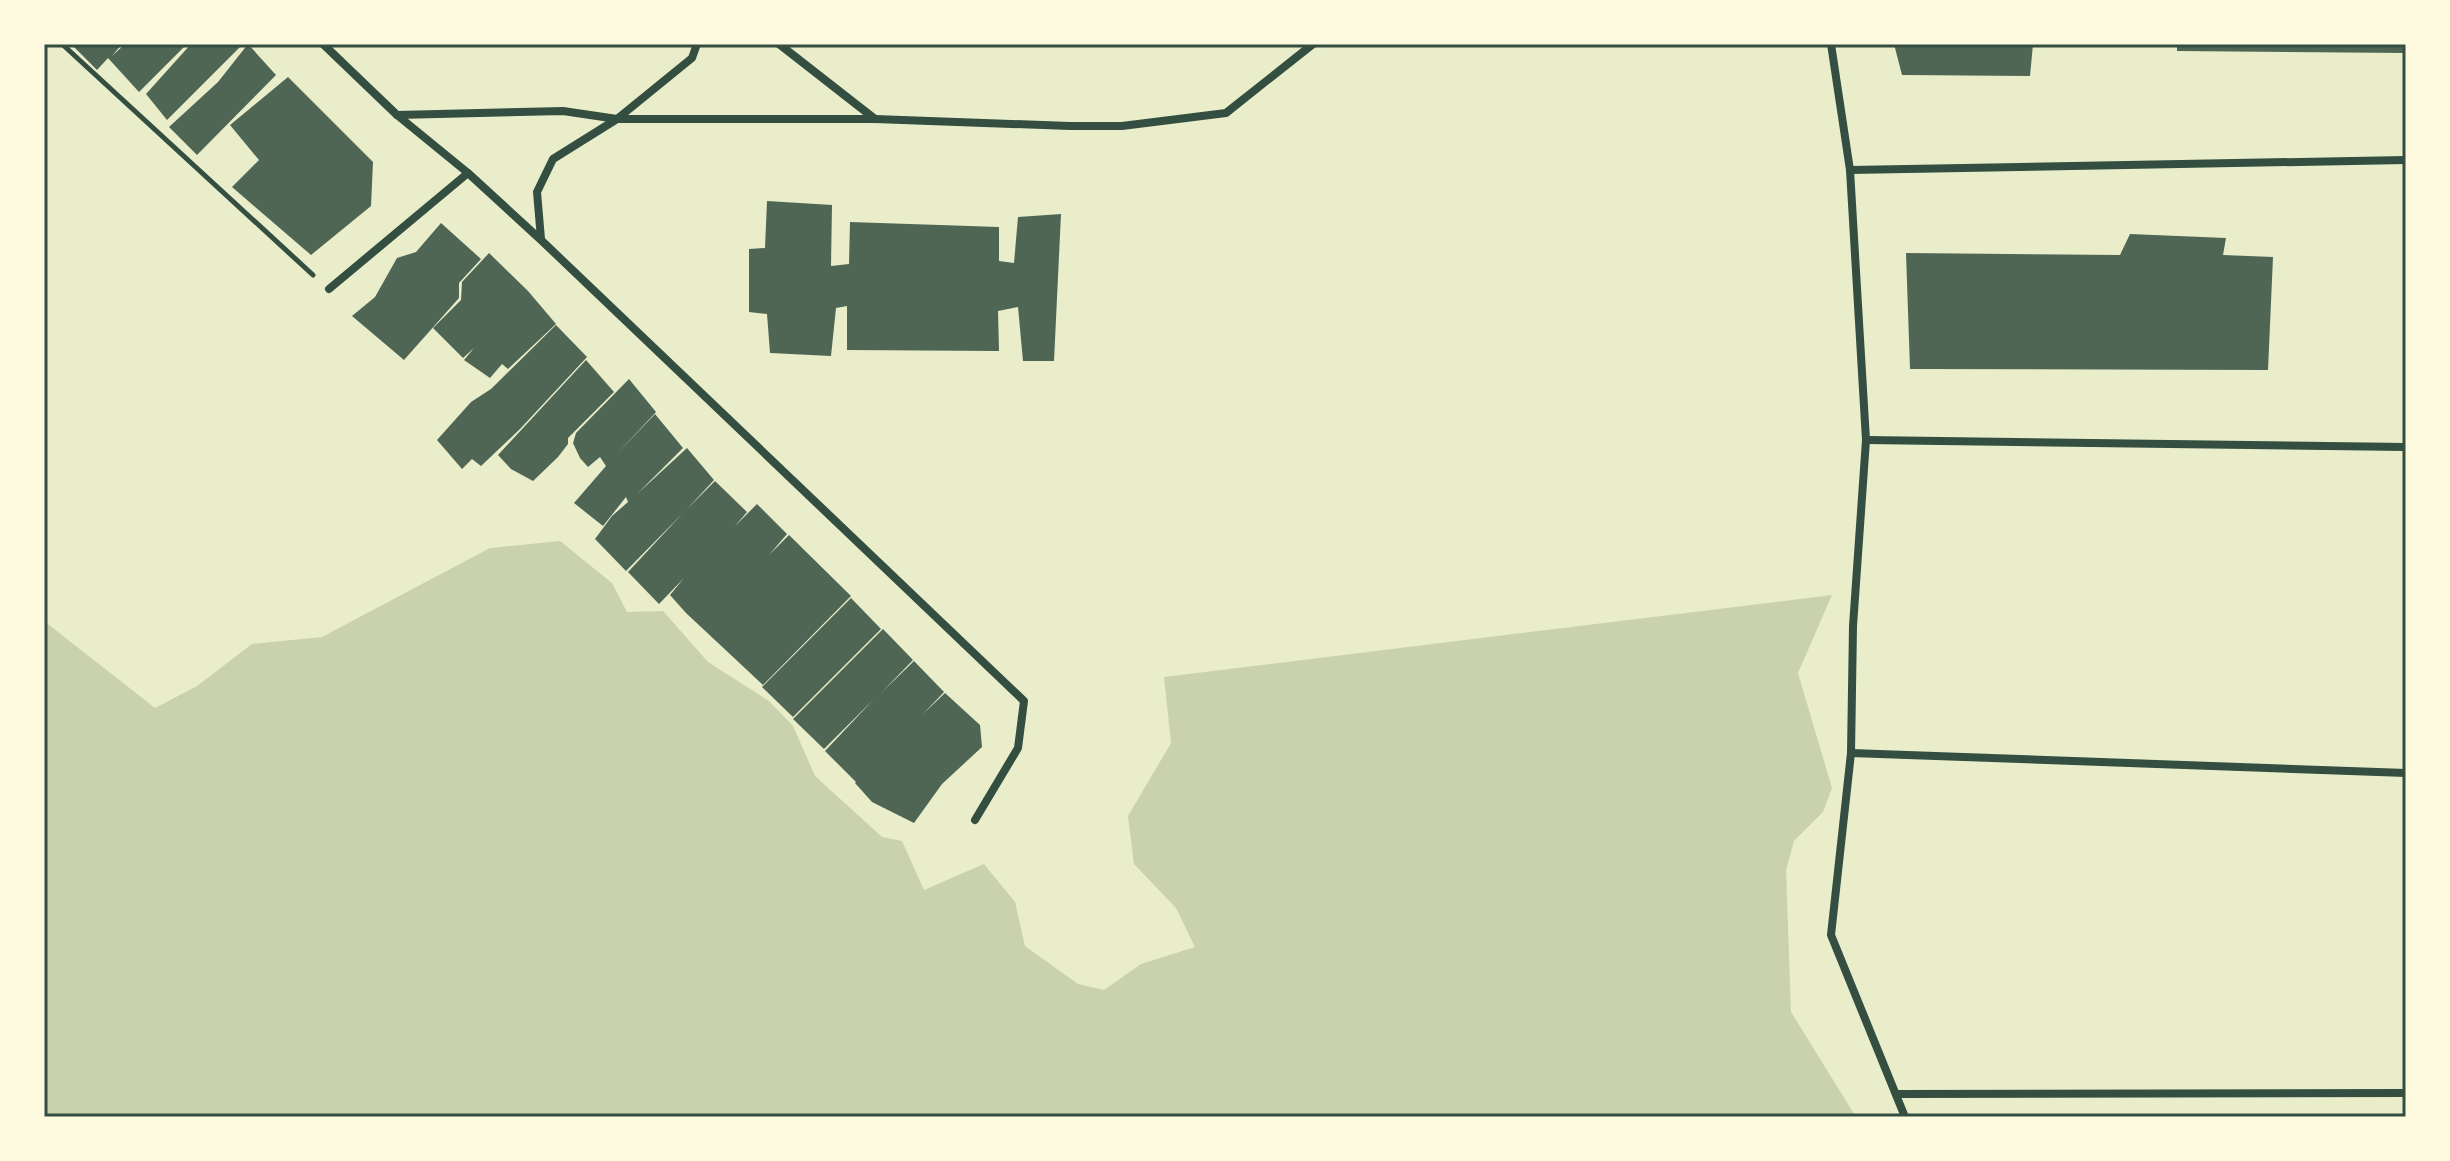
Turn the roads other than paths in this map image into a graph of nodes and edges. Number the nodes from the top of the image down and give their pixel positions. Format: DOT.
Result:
graph roads {
  1 [pos="323,44"];
  2 [pos="697,44"];
  3 [pos="779,44"];
  4 [pos="1313,44"];
  5 [pos="1831,44"];
  6 [pos="397,115"];
  7 [pos="617,119"];
  8 [pos="875,119"];
  9 [pos="2406,160"];
  10 [pos="1850,170"];
  11 [pos="468,173"];
  12 [pos="541,240"];
  13 [pos="329,289"];
  14 [pos="1866,440"];
  15 [pos="2406,447"];
  16 [pos="1851,753"];
  17 [pos="2406,773"];
  18 [pos="975,820"];
  19 [pos="2406,1093"];
  20 [pos="1897,1094"];
  21 [pos="1905,1117"];
  1 -- 6 [label="street"];
  2 -- 7 [label="street"];
  3 -- 8 [label="street"];
  4 -- 8 [label="street"];
  5 -- 10 [label="street"];
  6 -- 7 [label="street"];
  6 -- 11 [label="street"];
  7 -- 8 [label="street"];
  7 -- 12 [label="street"];
  9 -- 10 [label="street"];
  10 -- 14 [label="street"];
  11 -- 12 [label="street"];
  11 -- 13 [label="street"];
  12 -- 18 [label="street"];
  14 -- 15 [label="street"];
  14 -- 16 [label="street"];
  16 -- 17 [label="street"];
  16 -- 20 [label="street"];
  19 -- 20 [label="street"];
  20 -- 21 [label="street"];
}
